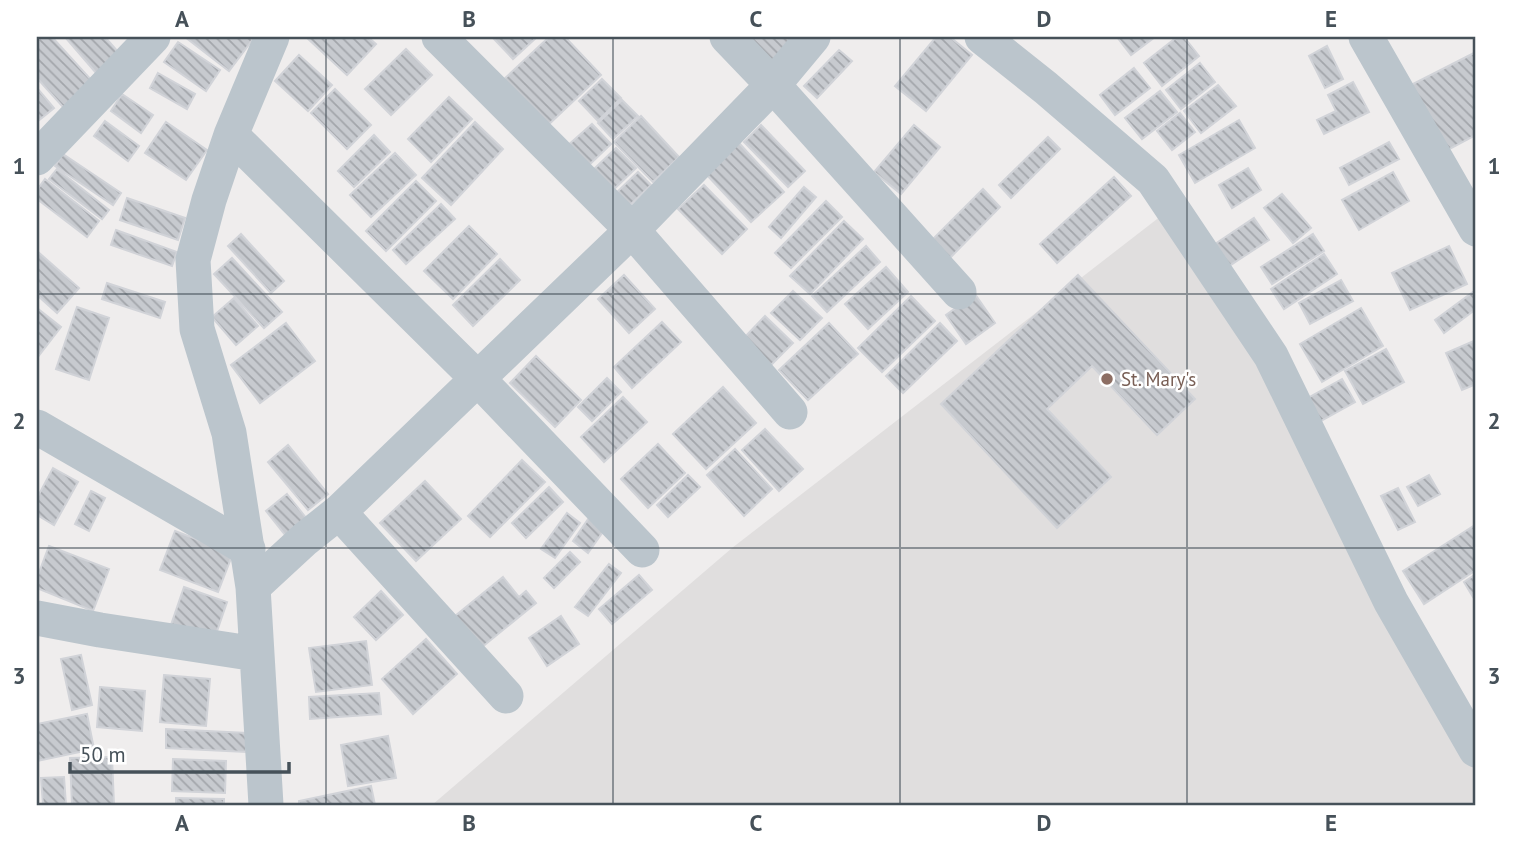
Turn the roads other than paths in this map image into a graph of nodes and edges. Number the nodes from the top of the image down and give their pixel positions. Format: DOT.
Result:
graph roads {
  1 [pos="153,37"];
  2 [pos="272,37"];
  3 [pos="439,37"];
  4 [pos="727,37"];
  5 [pos="813,37"];
  6 [pos="982,37"];
  7 [pos="1366,37"];
  8 [pos="773,85"];
  9 [pos="231,135"];
  10 [pos="37,158"];
  11 [pos="1476,229"];
  12 [pos="632,230"];
  13 [pos="959,292"];
  14 [pos="477,378"];
  15 [pos="790,412"];
  16 [pos="37,427"];
  17 [pos="339,512"];
  18 [pos="248,549"];
  19 [pos="642,551"];
  20 [pos="253,587"];
  21 [pos="37,618"];
  22 [pos="256,654"];
  23 [pos="506,696"];
  24 [pos="1476,750"];
  25 [pos="266,805"];
  1 -- 10 [label="street"];
  2 -- 9 [label="street"];
  3 -- 12 [label="street"];
  4 -- 8 [label="street"];
  5 -- 8 [label="street"];
  6 -- 24 [label="street"];
  7 -- 11 [label="street"];
  8 -- 12 [label="street"];
  8 -- 13 [label="street"];
  9 -- 14 [label="street"];
  9 -- 18 [label="street"];
  12 -- 14 [label="street"];
  12 -- 15 [label="street"];
  14 -- 17 [label="street"];
  14 -- 19 [label="street"];
  16 -- 18 [label="street"];
  17 -- 20 [label="street"];
  17 -- 23 [label="street"];
  18 -- 20 [label="street"];
  20 -- 22 [label="street"];
  21 -- 22 [label="street"];
  22 -- 25 [label="street"];
}
